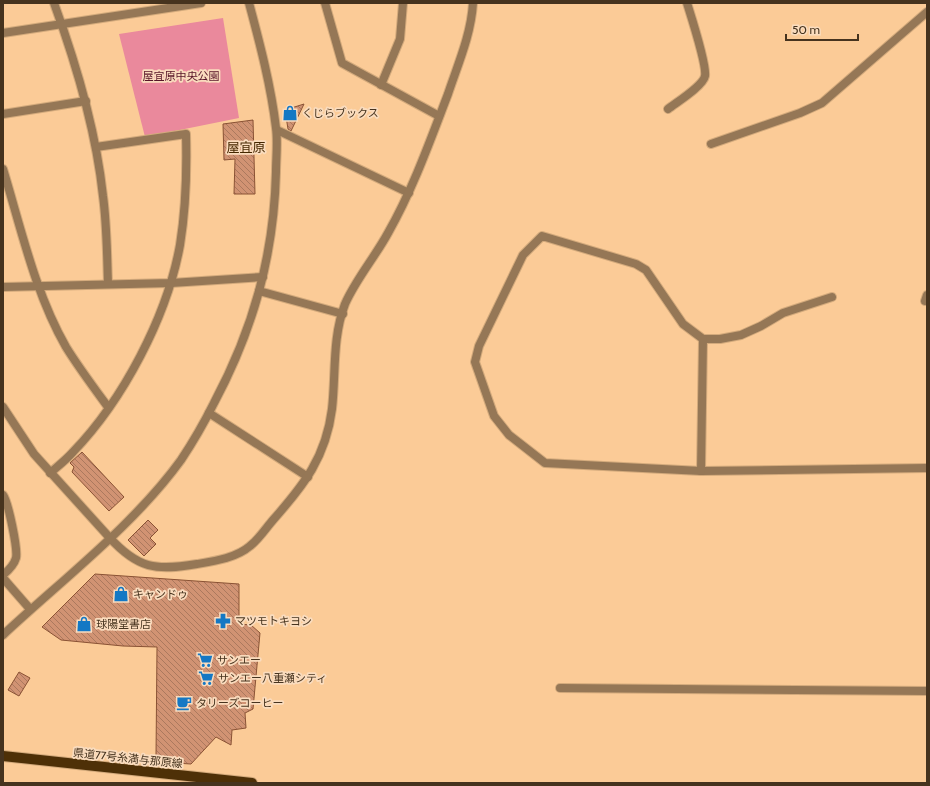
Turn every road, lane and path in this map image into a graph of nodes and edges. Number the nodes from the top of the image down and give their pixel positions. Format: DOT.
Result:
graph roads {
  1 [pos="54,3"];
  2 [pos="201,3"];
  3 [pos="250,3"];
  4 [pos="326,3"];
  5 [pos="403,3"];
  6 [pos="473,3"];
  7 [pos="687,3"];
  8 [pos="926,3"];
  9 [pos="927,11"];
  10 [pos="62,24"];
  11 [pos="3,33"];
  12 [pos="381,86"];
  13 [pos="86,101"];
  14 [pos="668,108"];
  15 [pos="3,114"];
  16 [pos="439,116"];
  17 [pos="277,130"];
  18 [pos="711,144"];
  19 [pos="96,148"];
  20 [pos="3,169"];
  21 [pos="409,193"];
  22 [pos="262,277"];
  23 [pos="171,283"];
  24 [pos="108,284"];
  25 [pos="39,286"];
  26 [pos="3,287"];
  27 [pos="259,291"];
  28 [pos="832,297"];
  29 [pos="343,314"];
  30 [pos="704,339"];
  31 [pos="3,407"];
  32 [pos="108,407"];
  33 [pos="209,413"];
  34 [pos="927,468"];
  35 [pos="701,471"];
  36 [pos="50,473"];
  37 [pos="308,478"];
  38 [pos="3,495"];
  39 [pos="109,537"];
  40 [pos="3,576"];
  41 [pos="30,609"];
  42 [pos="3,634"];
  43 [pos="560,688"];
  44 [pos="927,691"];
  45 [pos="3,756"];
  46 [pos="252,783"];
  1 -- 10 [label="street"];
  2 -- 10 [label="street"];
  3 -- 17 [label="street"];
  4 -- 12 [label="street"];
  5 -- 12 [label="street"];
  6 -- 16 [label="street"];
  7 -- 14 [label="street"];
  8 -- 9 [label="street"];
  9 -- 18 [label="street"];
  10 -- 11 [label="street"];
  10 -- 13 [label="street"];
  12 -- 16 [label="street"];
  13 -- 15 [label="street"];
  13 -- 19 [label="street"];
  16 -- 21 [label="street"];
  17 -- 21 [label="street"];
  17 -- 22 [label="street"];
  19 -- 23 [label="street"];
  19 -- 24 [label="street"];
  20 -- 25 [label="street"];
  21 -- 29 [label="street"];
  22 -- 23 [label="street"];
  22 -- 27 [label="street"];
  23 -- 24 [label="street"];
  23 -- 32 [label="street"];
  24 -- 25 [label="street"];
  25 -- 26 [label="street"];
  25 -- 32 [label="street"];
  27 -- 29 [label="street"];
  27 -- 33 [label="street"];
  28 -- 30 [label="street"];
  29 -- 37 [label="street"];
  30 -- 35 [label="street"];
  30 -- 35 [label="street"];
  31 -- 36 [label="street"];
  32 -- 36 [label="street"];
  33 -- 37 [label="street"];
  33 -- 39 [label="street"];
  34 -- 35 [label="street"];
  36 -- 39 [label="street"];
  37 -- 39 [label="street"];
  38 -- 40 [label="street"];
  39 -- 41 [label="street"];
  40 -- 41 [label="street"];
  41 -- 42 [label="street"];
  43 -- 44 [label="street"];
  45 -- 46 [label="main road, 県道77号糸満与那原線"];
}
